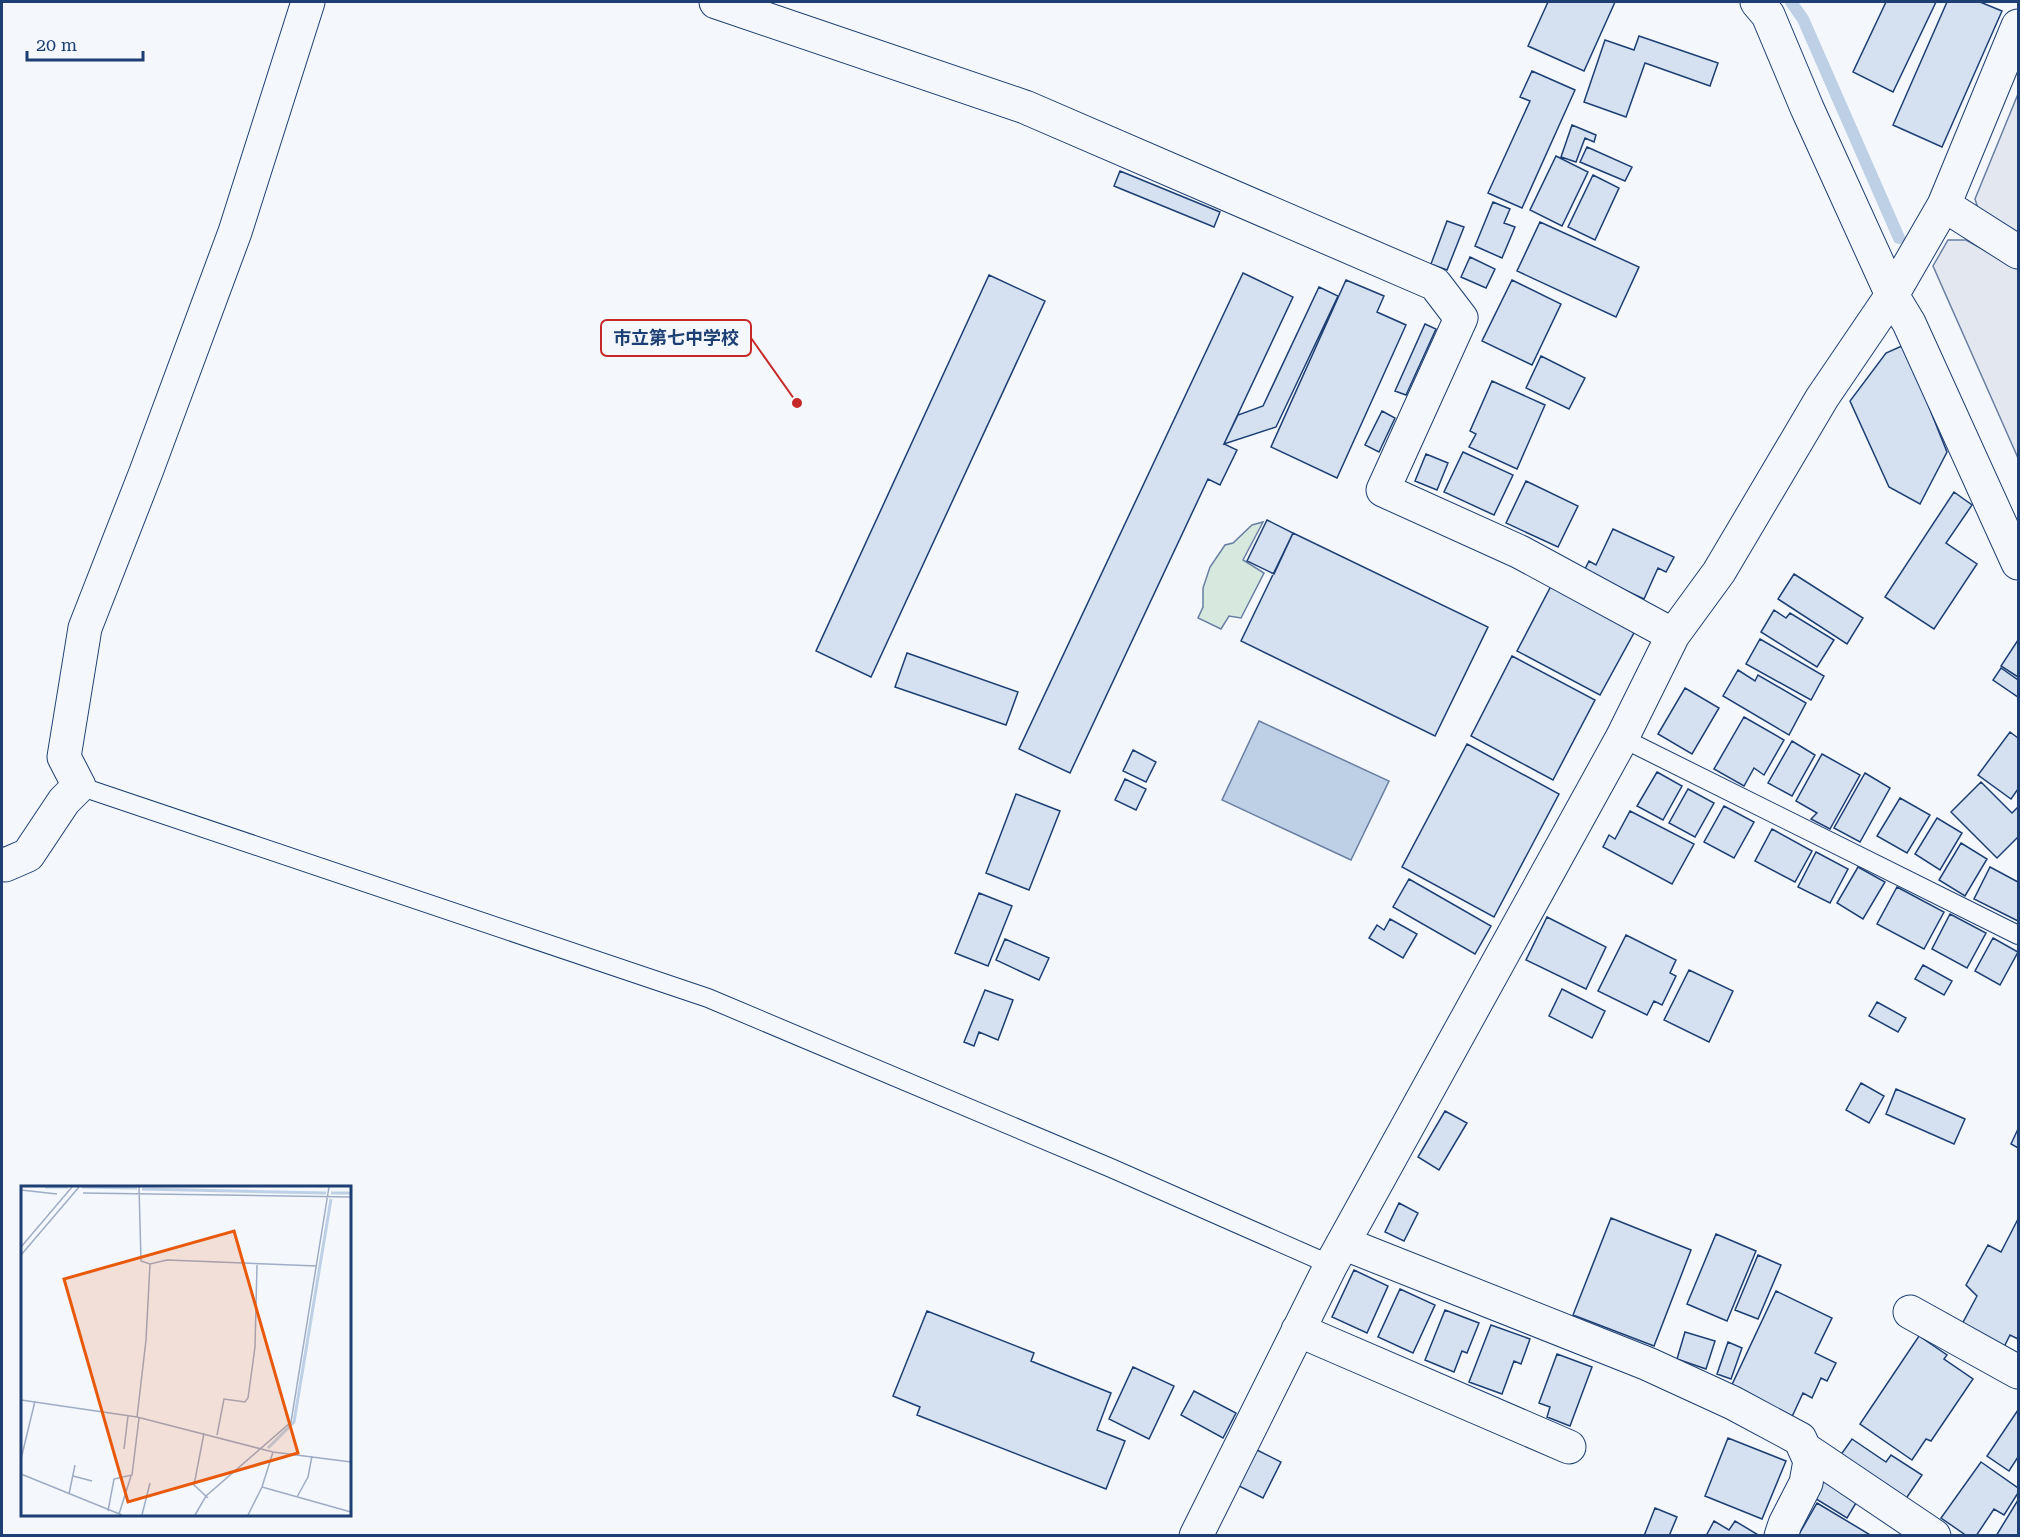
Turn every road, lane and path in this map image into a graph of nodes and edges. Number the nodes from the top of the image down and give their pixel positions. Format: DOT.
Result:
graph roads {
  1 [pos="308,2"];
  2 [pos="716,2"];
  3 [pos="1757,2"];
  4 [pos="2019,26"];
  5 [pos="1944,205"];
  6 [pos="2019,252"];
  7 [pos="1892,295"];
  8 [pos="2019,563"];
  9 [pos="1673,635"];
  10 [pos="1622,738"];
  11 [pos="79,786"];
  12 [pos="2,864"];
  13 [pos="2019,935"];
  14 [pos="1337,1254"];
  15 [pos="1910,1312"];
  16 [pos="1298,1330"];
  17 [pos="2019,1372"];
  18 [pos="1569,1447"];
  19 [pos="1805,1449"];
  20 [pos="1196,1536"];
  21 [pos="1781,1536"];
  22 [pos="1934,1536"];
  1 -- 11 [label="street"];
  2 -- 9 [label="street"];
  3 -- 7 [label="street"];
  4 -- 5 [label="street"];
  5 -- 6 [label="street"];
  5 -- 7 [label="street"];
  7 -- 8 [label="street"];
  7 -- 9 [label="street"];
  9 -- 10 [label="street"];
  10 -- 13 [label="lane"];
  10 -- 14 [label="street"];
  11 -- 12 [label="street"];
  11 -- 14 [label="lane"];
  14 -- 16 [label="street"];
  14 -- 19 [label="street"];
  15 -- 17 [label="street"];
  16 -- 18 [label="street"];
  16 -- 20 [label="street"];
  19 -- 21 [label="street"];
  19 -- 22 [label="street"];
}
